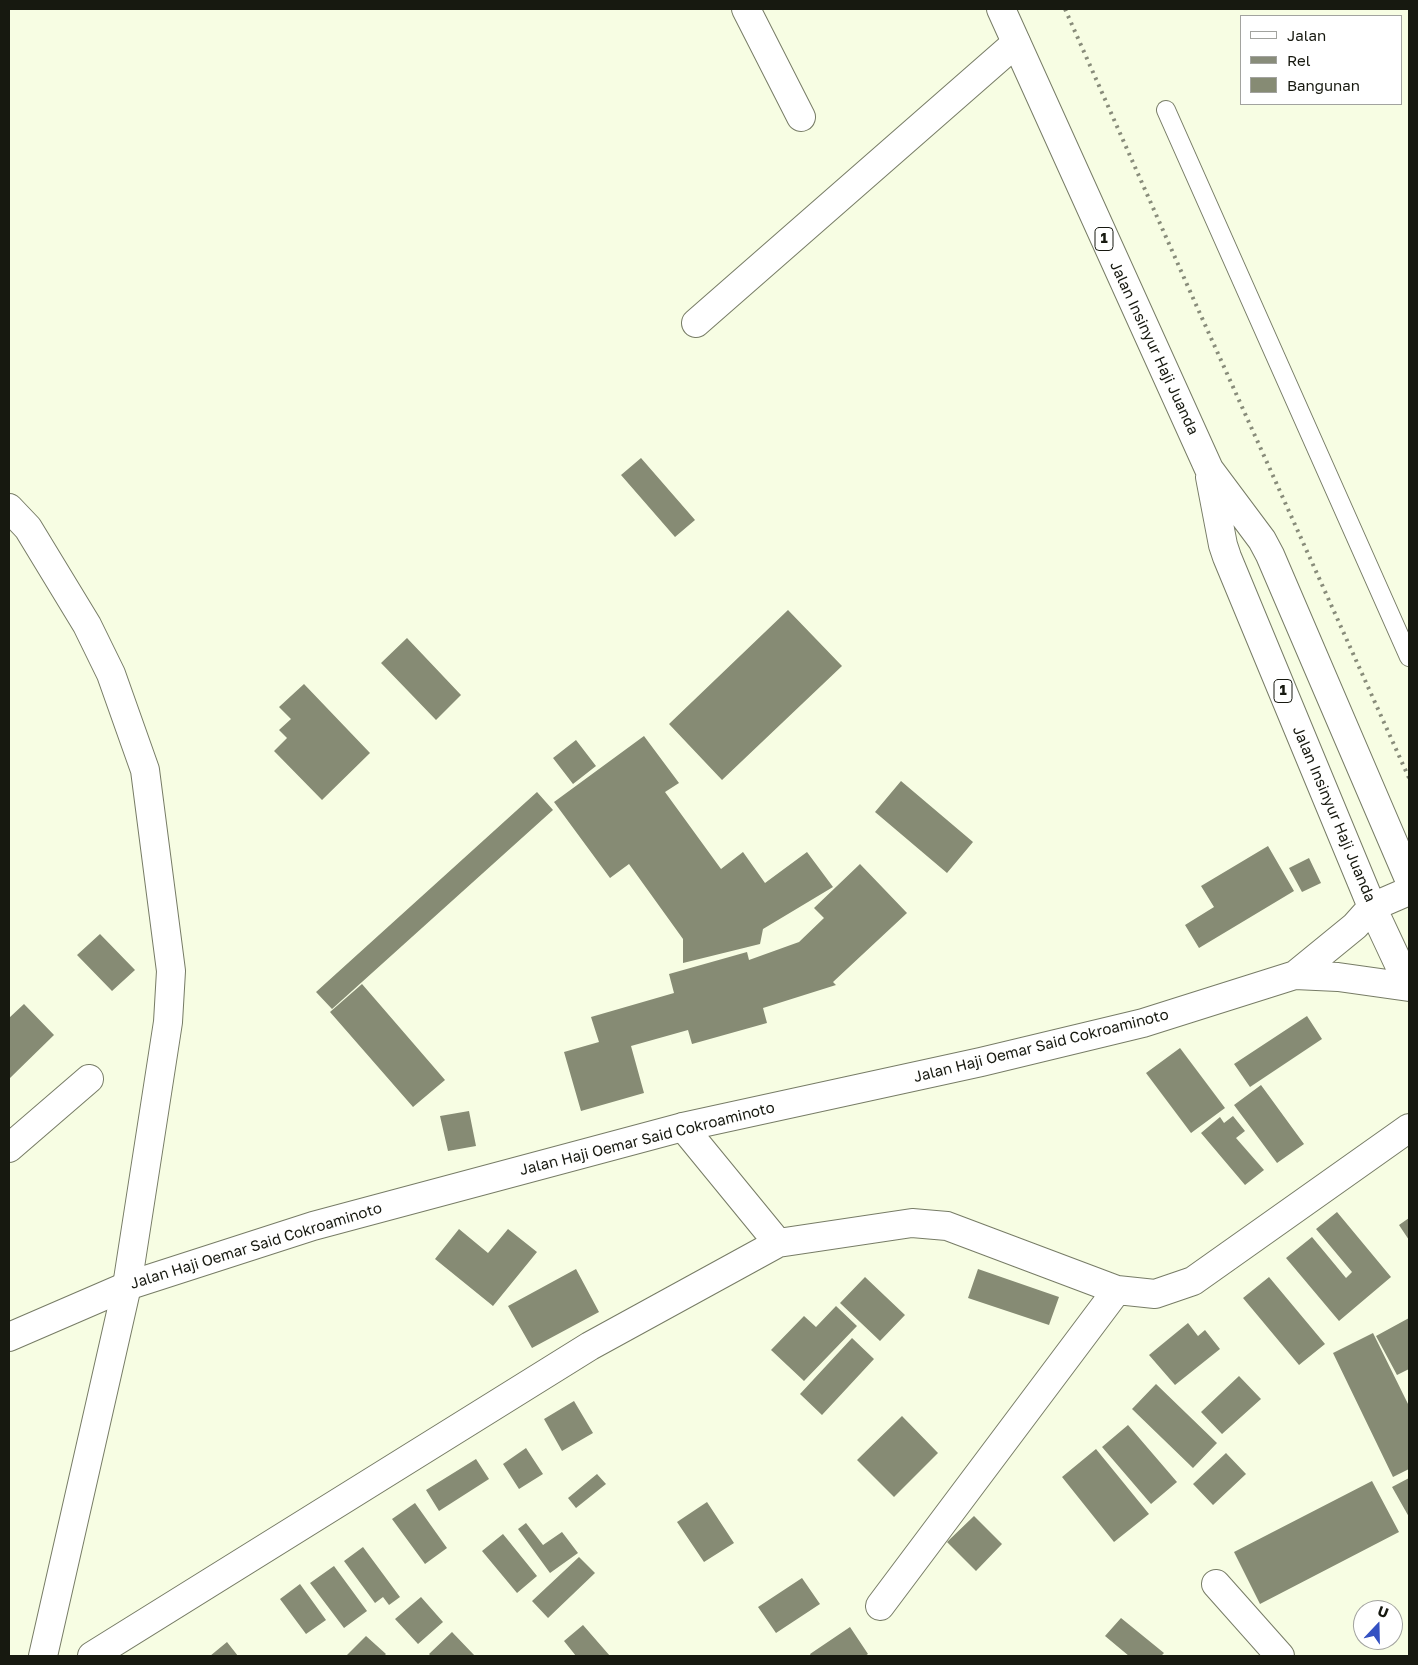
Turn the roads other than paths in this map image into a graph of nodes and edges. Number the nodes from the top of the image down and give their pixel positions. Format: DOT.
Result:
graph roads {
  1 [pos="746,9"];
  2 [pos="1000,9"];
  3 [pos="1016,43"];
  4 [pos="1166,110"];
  5 [pos="801,117"];
  6 [pos="696,323"];
  7 [pos="1209,469"];
  8 [pos="9,508"];
  9 [pos="1409,657"];
  10 [pos="1409,879"];
  11 [pos="1409,891"];
  12 [pos="1372,907"];
  13 [pos="1295,975"];
  14 [pos="1409,987"];
  15 [pos="90,1079"];
  16 [pos="683,1126"];
  17 [pos="1409,1128"];
  18 [pos="9,1148"];
  19 [pos="778,1243"];
  20 [pos="127,1286"];
  21 [pos="1117,1290"];
  22 [pos="9,1336"];
  23 [pos="1216,1584"];
  24 [pos="880,1606"];
  25 [pos="43,1656"];
  26 [pos="92,1656"];
  27 [pos="1280,1656"];
  1 -- 5 [label="main road"];
  2 -- 3 [label="main road, Jalan Insinyur Haji Juanda / 1"];
  3 -- 6 [label="main road"];
  3 -- 7 [label="main road, Jalan Insinyur Haji Juanda / 1"];
  4 -- 9 [label="lane"];
  7 -- 10 [label="main road, Jalan Insinyur Haji Juanda / 1"];
  7 -- 12 [label="main road, Jalan Insinyur Haji Juanda / 1"];
  8 -- 20 [label="main road"];
  11 -- 12 [label="main road"];
  12 -- 13 [label="main road"];
  12 -- 14 [label="main road, Jalan Insinyur Haji Juanda / 1"];
  13 -- 14 [label="main road"];
  13 -- 16 [label="main road, Jalan Haji Oemar Said Cokroaminoto"];
  15 -- 18 [label="main road"];
  16 -- 19 [label="main road"];
  16 -- 20 [label="main road, Jalan Haji Oemar Said Cokroaminoto"];
  17 -- 21 [label="main road"];
  19 -- 21 [label="main road"];
  19 -- 26 [label="main road"];
  20 -- 22 [label="main road, Jalan Haji Oemar Said Cokroaminoto"];
  20 -- 25 [label="main road"];
  21 -- 24 [label="main road"];
  23 -- 27 [label="main road"];
}
